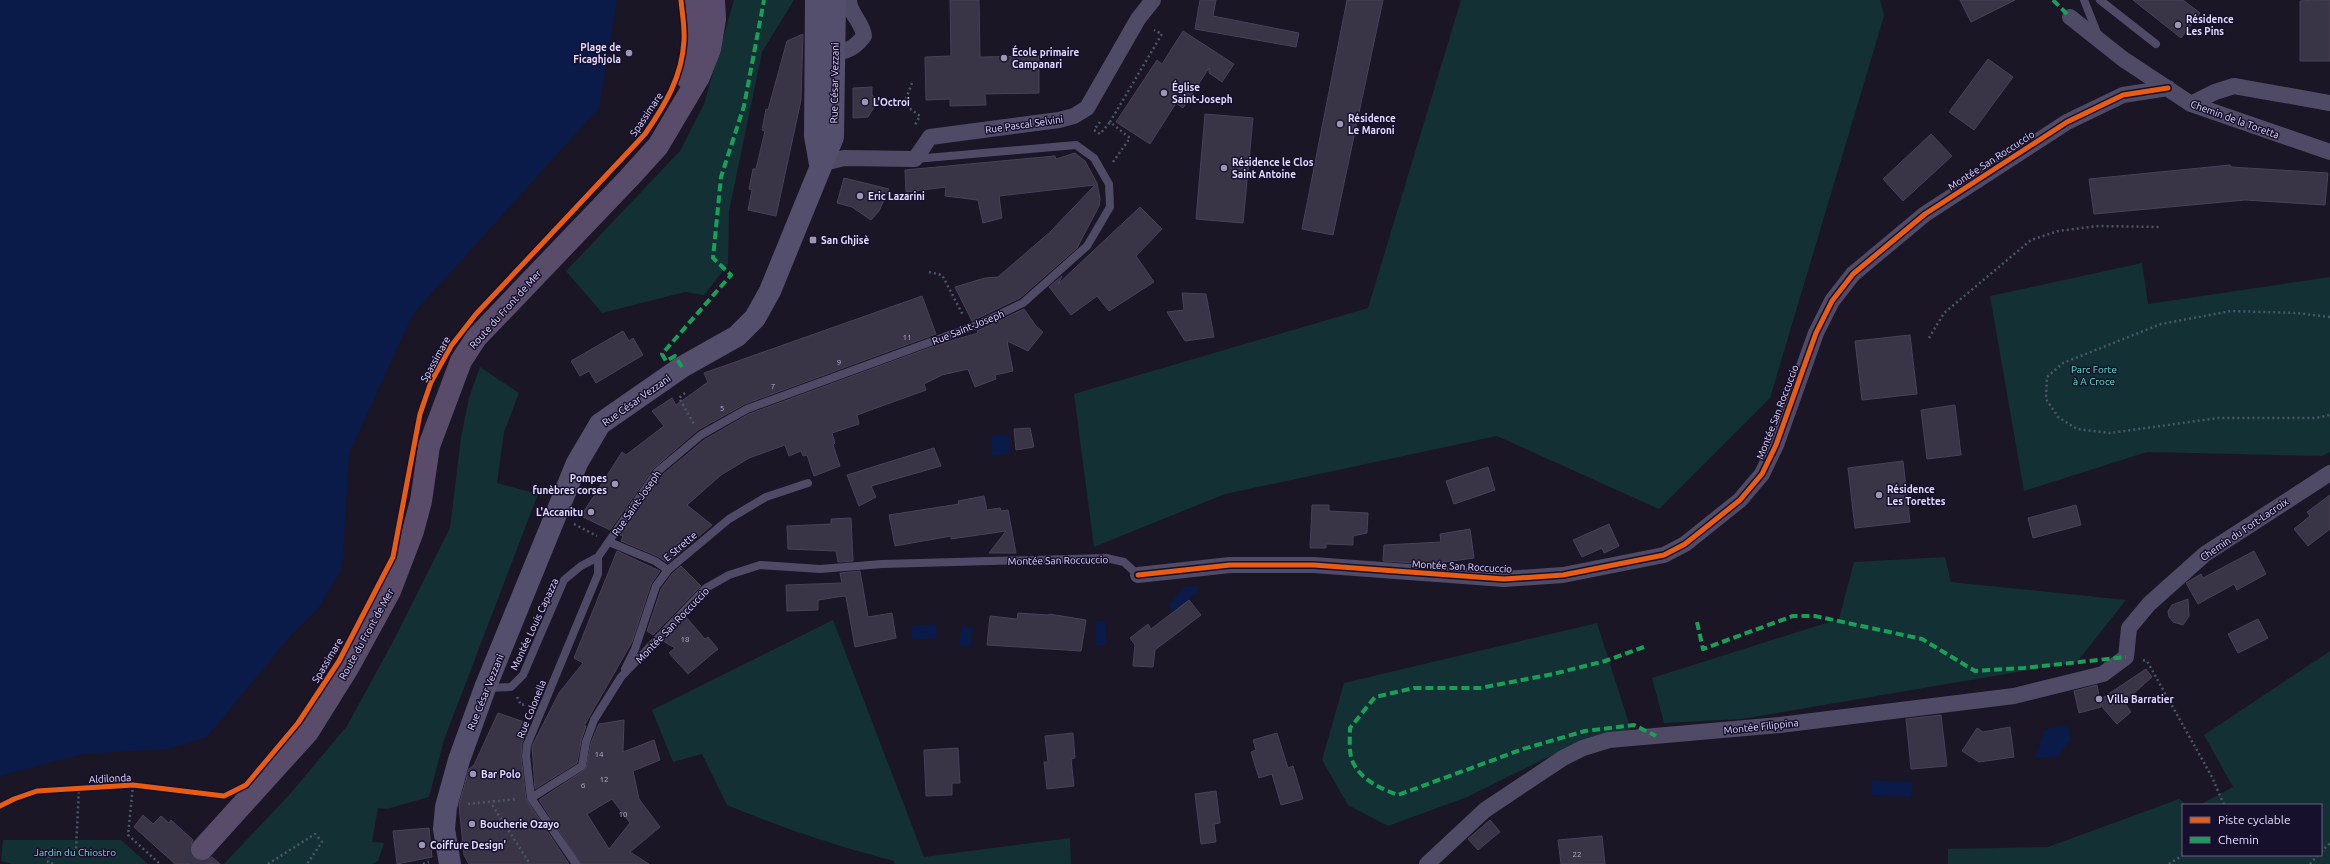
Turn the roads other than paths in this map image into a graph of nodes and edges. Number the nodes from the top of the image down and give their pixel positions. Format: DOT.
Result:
graph roads {
  1 [pos="694,0"];
  2 [pos="714,0"];
  3 [pos="816,0"];
  4 [pos="835,0"];
  5 [pos="849,0"];
  6 [pos="1153,0"];
  7 [pos="2084,0"];
  8 [pos="2100,0"];
  9 [pos="2070,17"];
  10 [pos="2101,42"];
  11 [pos="2156,44"];
  12 [pos="825,52"];
  13 [pos="2168,88"];
  14 [pos="2330,103"];
  15 [pos="2191,104"];
  16 [pos="682,105"];
  17 [pos="2330,152"];
  18 [pos="915,159"];
  19 [pos="820,164"];
  20 [pos="2330,472"];
  21 [pos="808,482"];
  22 [pos="609,542"];
  23 [pos="598,557"];
  24 [pos="668,570"];
  25 [pos="1138,575"];
  26 [pos="2126,657"];
  27 [pos="621,677"];
  28 [pos="485,688"];
  29 [pos="531,798"];
  30 [pos="202,848"];
  31 [pos="450,864"];
  32 [pos="576,864"];
  33 [pos="1427,864"];
  1 -- 16 [label="main road, Route du Front de Mer"];
  2 -- 16 [label="main road, Route du Front de Mer"];
  3 -- 12 [label="main road, Rue César Vezzani"];
  4 -- 12 [label="main road, Rue César Vezzani"];
  5 -- 12 [label="street"];
  6 -- 18 [label="street, Rue Pascal Selvini"];
  7 -- 10 [label="lane"];
  8 -- 11 [label="lane"];
  9 -- 10 [label="street, Chemin de la Toretta"];
  10 -- 13 [label="street, Chemin de la Toretta"];
  12 -- 19 [label="main road, Rue César Vezzani"];
  13 -- 15 [label="street, Chemin de la Toretta"];
  13 -- 25 [label="street, Montée San Roccuccio"];
  14 -- 15 [label="street"];
  15 -- 17 [label="street, Chemin de la Toretta"];
  16 -- 30 [label="main road, Route du Front de Mer"];
  18 -- 19 [label="street, Rue Saint-Joseph"];
  18 -- 22 [label="lane, Rue Saint-Joseph"];
  19 -- 28 [label="main road, Rue César Vezzani"];
  20 -- 26 [label="street, Chemin du Fort-Lacroix"];
  21 -- 24 [label="lane, E Strette"];
  22 -- 23 [label="lane, Rue Saint-Joseph"];
  22 -- 24 [label="lane"];
  23 -- 28 [label="lane, Montée Louis Capazza"];
  23 -- 29 [label="lane, Rue Colonella"];
  24 -- 27 [label="lane, E Strette"];
  25 -- 27 [label="lane, Montée San Roccuccio"];
  26 -- 33 [label="street, Montée Filippina"];
  27 -- 29 [label="lane, Montée San Roccuccio"];
  28 -- 31 [label="main road, Rue César Vezzani"];
  29 -- 32 [label="lane, Rue Colonella"];
}
